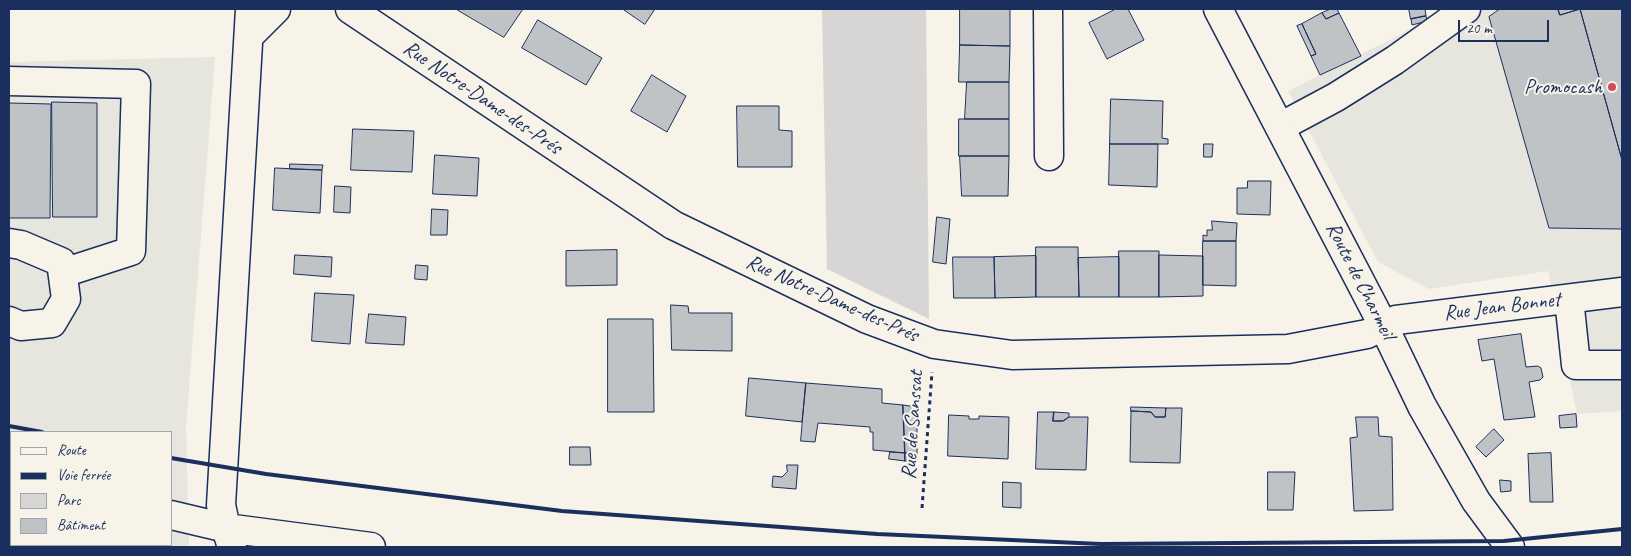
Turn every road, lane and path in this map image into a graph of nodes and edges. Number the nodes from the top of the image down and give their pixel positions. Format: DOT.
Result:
graph roads {
  1 [pos="250,9"];
  2 [pos="276,9"];
  3 [pos="350,9"];
  4 [pos="1048,9"];
  5 [pos="1218,9"];
  6 [pos="1466,9"];
  7 [pos="249,36"];
  8 [pos="9,81"];
  9 [pos="1280,126"];
  10 [pos="1049,156"];
  11 [pos="9,243"];
  12 [pos="62,273"];
  13 [pos="1622,292"];
  14 [pos="1569,298"];
  15 [pos="9,321"];
  16 [pos="1384,326"];
  17 [pos="934,344"];
  18 [pos="1622,365"];
  19 [pos="922,508"];
  20 [pos="172,515"];
  21 [pos="229,538"];
  22 [pos="371,547"];
  23 [pos="1510,547"];
  1 -- 7 [label="street"];
  2 -- 7 [label="street"];
  3 -- 17 [label="street, Rue Notre-Dame-des-Prés"];
  4 -- 10 [label="street"];
  5 -- 9 [label="street, Route de Charmeil"];
  6 -- 9 [label="street"];
  7 -- 21 [label="street"];
  8 -- 12 [label="street"];
  9 -- 16 [label="street, Route de Charmeil"];
  11 -- 12 [label="street"];
  12 -- 15 [label="street"];
  13 -- 14 [label="street, Rue Jean Bonnet"];
  14 -- 16 [label="street, Rue Jean Bonnet"];
  14 -- 18 [label="street"];
  16 -- 17 [label="street, Rue Notre-Dame-des-Prés"];
  16 -- 23 [label="street, Route de Charmeil"];
  17 -- 19 [label="path, Rue de Sanssat"];
  20 -- 21 [label="street"];
  21 -- 22 [label="street"];
}
